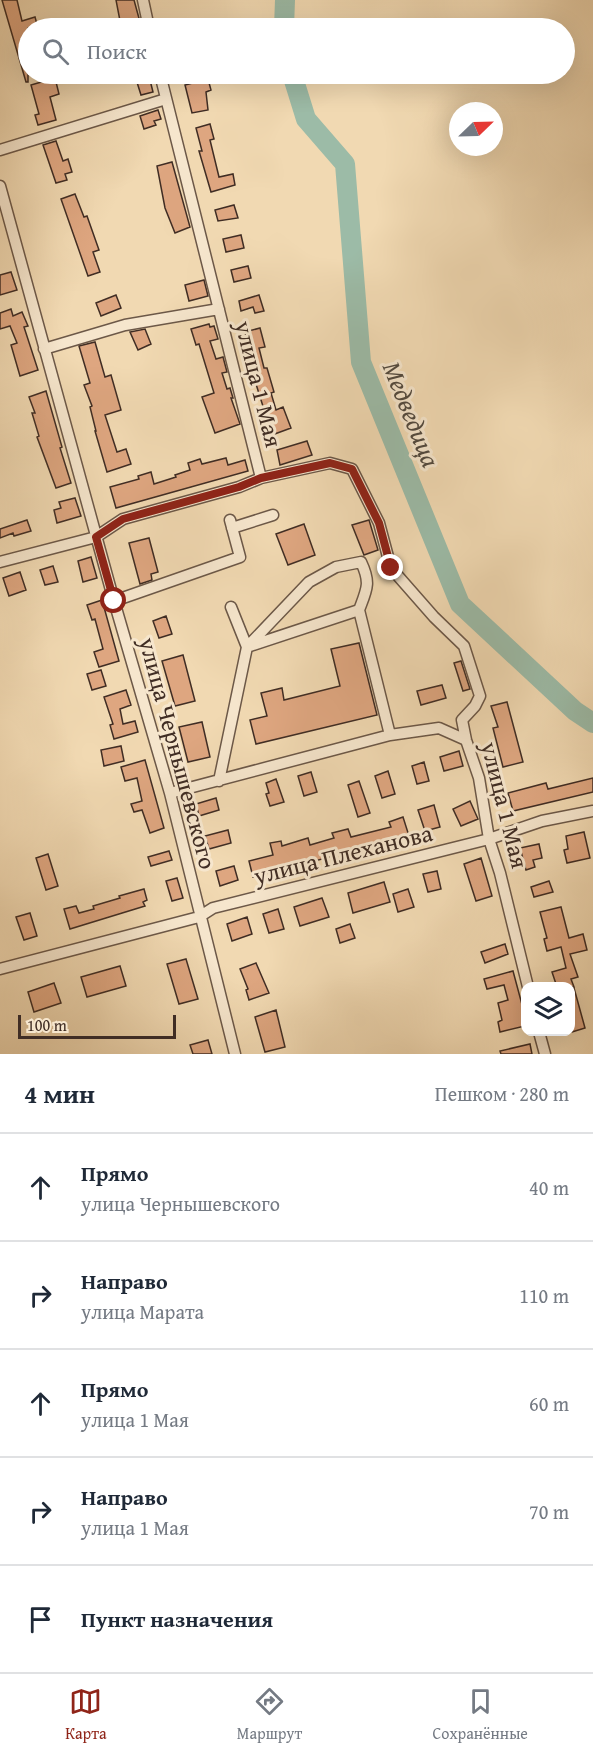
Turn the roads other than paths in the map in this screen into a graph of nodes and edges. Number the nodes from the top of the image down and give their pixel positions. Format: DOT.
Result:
graph roads {
  1 [pos="143,0"];
  2 [pos="147,18"];
  3 [pos="162,84"];
  4 [pos="166,99"];
  5 [pos="0,150"];
  6 [pos="0,186"];
  7 [pos="219,309"];
  8 [pos="44,349"];
  9 [pos="261,478"];
  10 [pos="273,515"];
  11 [pos="96,537"];
  12 [pos="0,562"];
  13 [pos="114,601"];
  14 [pos="231,607"];
  15 [pos="359,610"];
  16 [pos="247,647"];
  17 [pos="390,735"];
  18 [pos="466,740"];
  19 [pos="219,782"];
  20 [pos="170,793"];
  21 [pos="593,811"];
  22 [pos="489,839"];
  23 [pos="199,917"];
  24 [pos="0,969"];
  25 [pos="527,982"];
  26 [pos="540,1036"];
  27 [pos="235,1054"];
  28 [pos="545,1054"];
  1 -- 2 [label="street"];
  3 -- 4 [label="street, улица 1 Мая"];
  4 -- 5 [label="street"];
  4 -- 7 [label="street, улица 1 Мая"];
  6 -- 8 [label="street, улица Чернышевского"];
  7 -- 8 [label="street"];
  7 -- 9 [label="street, улица 1 Мая"];
  8 -- 11 [label="street, улица Чернышевского"];
  9 -- 11 [label="street"];
  9 -- 18 [label="street, улица 1 Мая"];
  10 -- 13 [label="street"];
  11 -- 12 [label="street"];
  11 -- 13 [label="street, улица Чернышевского"];
  13 -- 20 [label="street, улица Чернышевского"];
  14 -- 16 [label="street"];
  15 -- 16 [label="street"];
  15 -- 16 [label="street"];
  15 -- 17 [label="street"];
  16 -- 19 [label="street"];
  17 -- 18 [label="street"];
  17 -- 19 [label="street"];
  18 -- 22 [label="street, улица 1 Мая"];
  19 -- 20 [label="street"];
  20 -- 23 [label="street, улица Чернышевского"];
  21 -- 22 [label="street, улица Плеханова"];
  22 -- 23 [label="street, улица Плеханова"];
  22 -- 25 [label="street, улица 1 Мая"];
  23 -- 24 [label="street, улица Плеханова"];
  23 -- 27 [label="street, улица Чернышевского"];
  26 -- 28 [label="street"];
}
